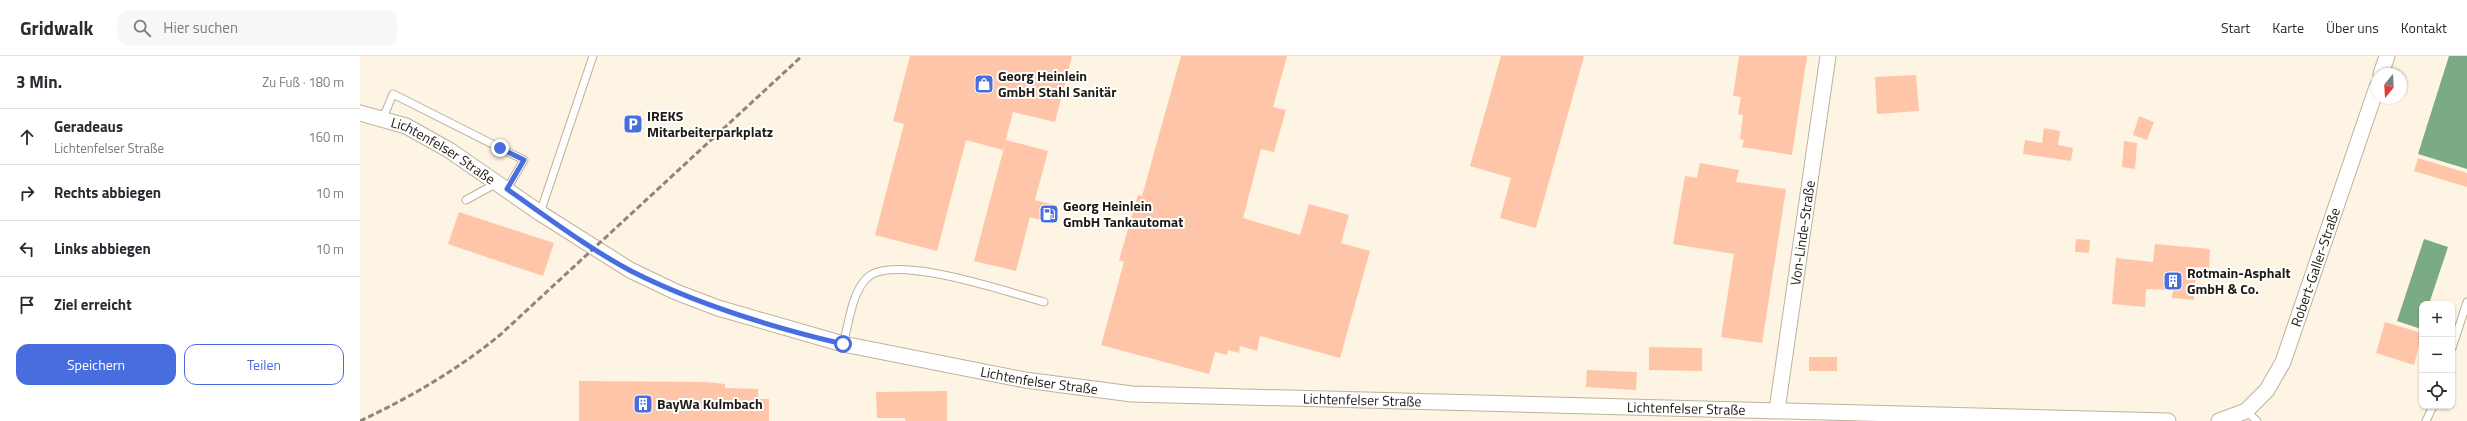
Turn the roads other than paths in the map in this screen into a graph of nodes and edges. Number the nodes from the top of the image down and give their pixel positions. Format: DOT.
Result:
graph roads {
  1 [pos="593,56"];
  2 [pos="1828,56"];
  3 [pos="2387,56"];
  4 [pos="2383,68"];
  5 [pos="2371,104"];
  6 [pos="360,113"];
  7 [pos="383,118"];
  8 [pos="502,186"];
  9 [pos="466,200"];
  10 [pos="540,213"];
  11 [pos="1044,302"];
  12 [pos="2467,302"];
  13 [pos="2455,339"];
  14 [pos="843,344"];
  15 [pos="2432,409"];
  16 [pos="1777,410"];
  17 [pos="2251,416"];
  18 [pos="2168,421"];
  19 [pos="2219,421"];
  20 [pos="2426,421"];
  1 -- 10 [label="lane"];
  2 -- 16 [label="street, Von-Linde-Straße"];
  3 -- 4 [label="street"];
  5 -- 17 [label="street, Robert-Galler-Straße"];
  6 -- 7 [label="street, Lichtenfelser Straße"];
  7 -- 8 [label="street, Lichtenfelser Straße"];
  7 -- 8 [label="lane"];
  8 -- 9 [label="lane"];
  8 -- 10 [label="street, Lichtenfelser Straße"];
  10 -- 14 [label="street, Lichtenfelser Straße"];
  11 -- 14 [label="lane"];
  12 -- 13 [label="lane"];
  14 -- 16 [label="street, Lichtenfelser Straße"];
  15 -- 20 [label="lane"];
  16 -- 18 [label="street"];
  17 -- 19 [label="street, Robert-Galler-Straße"];
}
